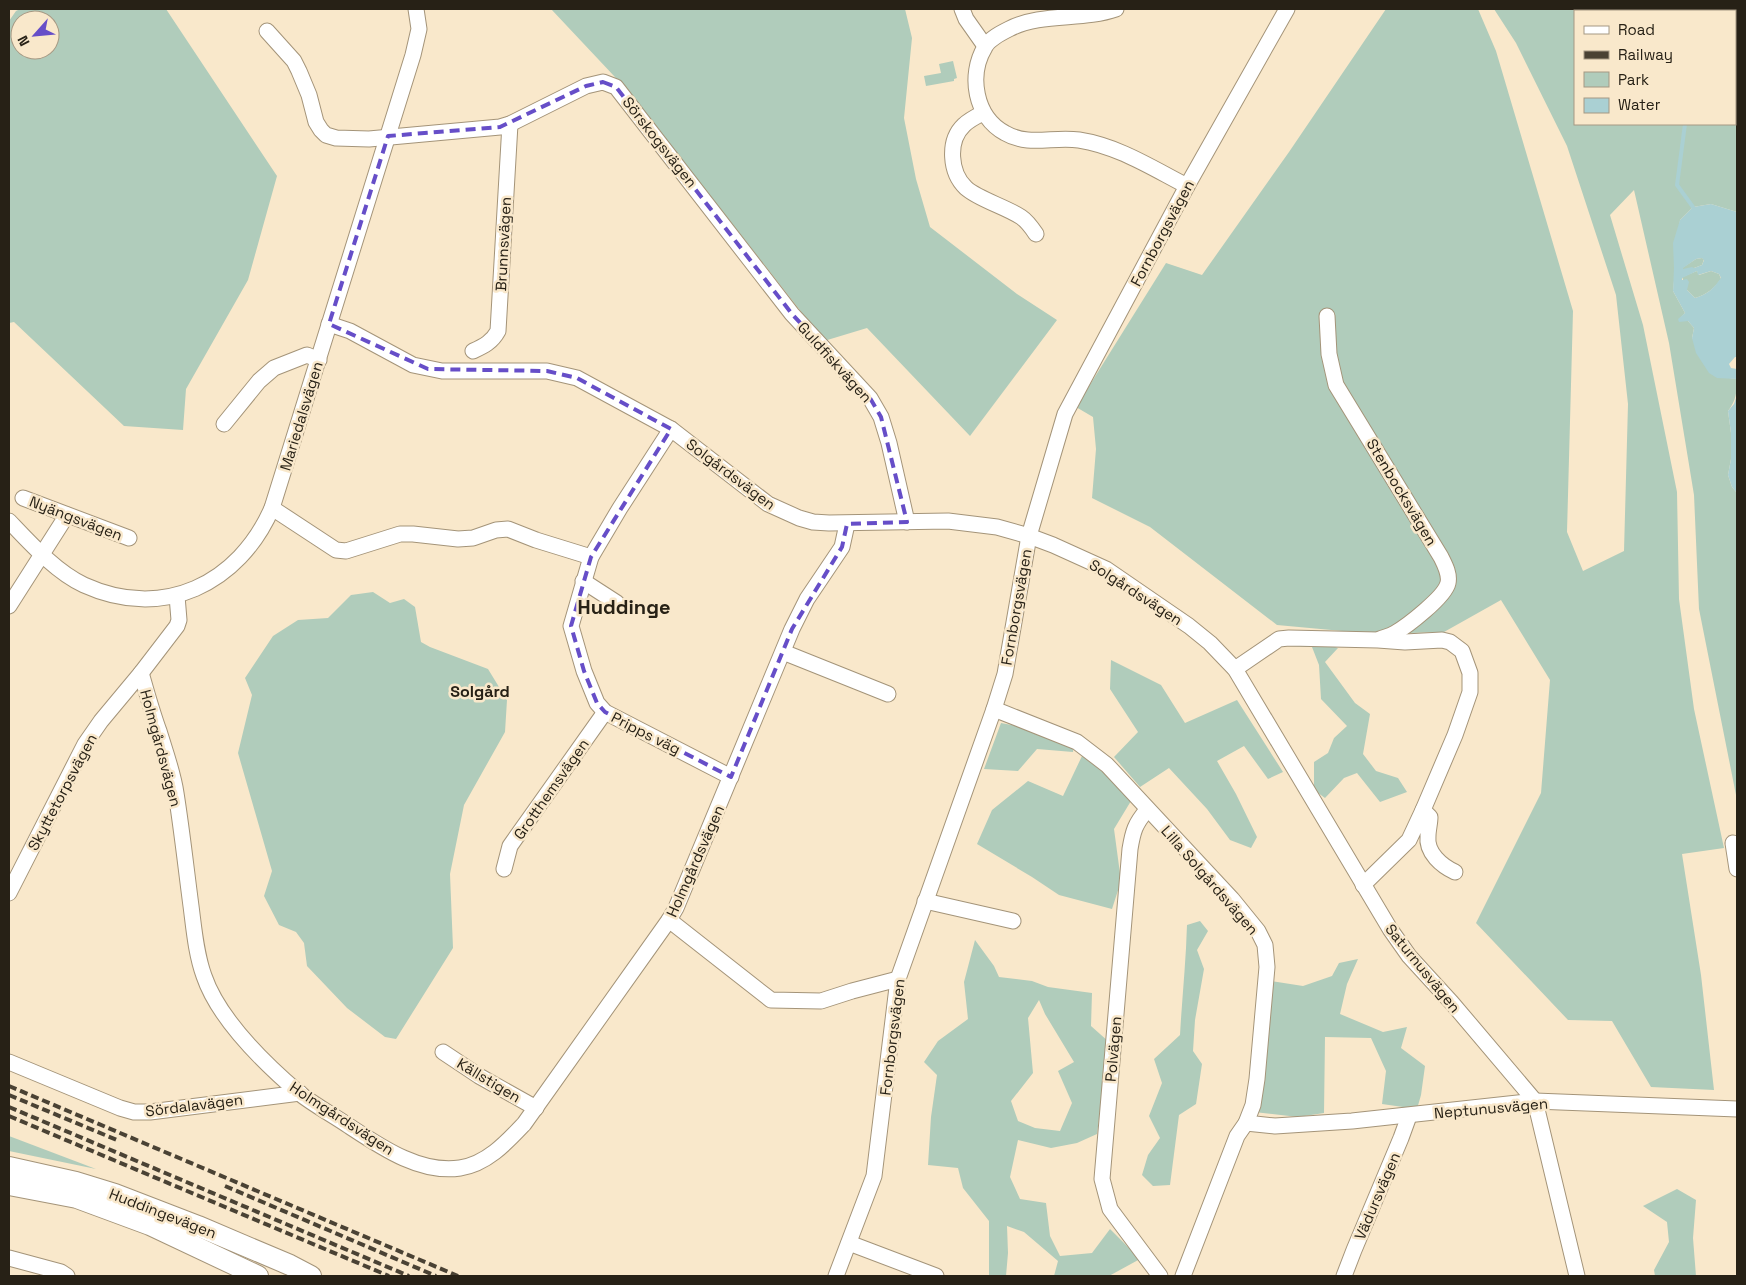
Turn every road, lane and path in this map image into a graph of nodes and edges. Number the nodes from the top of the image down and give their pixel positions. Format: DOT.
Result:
graph roads {
  1 [pos="416,9"];
  2 [pos="962,9"];
  3 [pos="1116,9"];
  4 [pos="1287,9"];
  5 [pos="267,31"];
  6 [pos="985,46"];
  7 [pos="983,113"];
  8 [pos="510,124"];
  9 [pos="388,136"];
  10 [pos="1187,186"];
  11 [pos="1036,234"];
  12 [pos="776,293"];
  13 [pos="1327,316"];
  14 [pos="329,324"];
  15 [pos="473,352"];
  16 [pos="319,360"];
  17 [pos="224,424"];
  18 [pos="671,429"];
  19 [pos="23,498"];
  20 [pos="272,508"];
  21 [pos="67,515"];
  22 [pos="9,521"];
  23 [pos="907,522"];
  24 [pos="847,524"];
  25 [pos="1029,536"];
  26 [pos="129,538"];
  27 [pos="42,553"];
  28 [pos="591,557"];
  29 [pos="583,581"];
  30 [pos="176,596"];
  31 [pos="617,603"];
  32 [pos="9,606"];
  33 [pos="1378,640"];
  34 [pos="783,652"];
  35 [pos="1235,669"];
  36 [pos="141,674"];
  37 [pos="888,694"];
  38 [pos="994,709"];
  39 [pos="605,712"];
  40 [pos="732,777"];
  41 [pos="1148,810"];
  42 [pos="1423,810"];
  43 [pos="1733,843"];
  44 [pos="504,869"];
  45 [pos="1737,870"];
  46 [pos="1455,872"];
  47 [pos="1363,885"];
  48 [pos="9,893"];
  49 [pos="926,901"];
  50 [pos="669,920"];
  51 [pos="1013,922"];
  52 [pos="898,979"];
  53 [pos="443,1052"];
  54 [pos="9,1062"];
  55 [pos="300,1093"];
  56 [pos="1534,1101"];
  57 [pos="536,1108"];
  58 [pos="1737,1109"];
  59 [pos="1409,1116"];
  60 [pos="1246,1123"];
  61 [pos="9,1166"];
  62 [pos="9,1185"];
  63 [pos="849,1243"];
  64 [pos="9,1258"];
  65 [pos="67,1276"];
  66 [pos="258,1276"];
  67 [pos="311,1276"];
  68 [pos="836,1276"];
  69 [pos="936,1276"];
  70 [pos="1160,1276"];
  71 [pos="1183,1276"];
  72 [pos="1344,1276"];
  73 [pos="1577,1276"];
  1 -- 9 [label="street, Mariedalsvägen"];
  2 -- 6 [label="street"];
  3 -- 6 [label="street"];
  4 -- 10 [label="street, Fornborgsvägen"];
  5 -- 9 [label="street, Sörskogsvägen"];
  6 -- 7 [label="street"];
  7 -- 10 [label="street"];
  7 -- 11 [label="street"];
  8 -- 9 [label="street, Sörskogsvägen"];
  8 -- 12 [label="street, Sörskogsvägen"];
  8 -- 15 [label="street, Brunnsvägen"];
  9 -- 14 [label="street, Mariedalsvägen"];
  10 -- 25 [label="street, Fornborgsvägen"];
  12 -- 23 [label="street, Guldfiskvägen"];
  13 -- 33 [label="street, Stenbocksvägen"];
  14 -- 16 [label="street, Mariedalsvägen"];
  14 -- 18 [label="street, Solgårdsvägen"];
  16 -- 17 [label="street"];
  16 -- 20 [label="street, Mariedalsvägen"];
  18 -- 24 [label="street, Solgårdsvägen"];
  18 -- 28 [label="street, Pripps väg"];
  19 -- 21 [label="street, Nyängsvägen"];
  20 -- 28 [label="street"];
  20 -- 30 [label="street, Mariedalsvägen"];
  21 -- 26 [label="street, Nyängsvägen"];
  21 -- 27 [label="street"];
  22 -- 27 [label="street, Mariedalsvägen"];
  23 -- 24 [label="street, Solgårdsvägen"];
  23 -- 25 [label="street, Solgårdsvägen"];
  24 -- 34 [label="street, Holmgårdsvägen"];
  25 -- 35 [label="street, Solgårdsvägen"];
  25 -- 38 [label="street, Fornborgsvägen"];
  27 -- 30 [label="street, Mariedalsvägen"];
  27 -- 32 [label="street"];
  28 -- 29 [label="street, Pripps väg"];
  29 -- 31 [label="street"];
  29 -- 39 [label="street, Pripps väg"];
  30 -- 36 [label="street, Skyttetorpsvägen"];
  33 -- 35 [label="street, Stenbocksvägen"];
  33 -- 42 [label="street, Stenbocksvägen"];
  34 -- 37 [label="street"];
  34 -- 40 [label="street, Holmgårdsvägen"];
  35 -- 47 [label="street, Saturnusvägen"];
  36 -- 48 [label="street, Skyttetorpsvägen"];
  36 -- 55 [label="street, Holmgårdsvägen"];
  38 -- 41 [label="street, Lilla Solgårdsvägen"];
  38 -- 49 [label="street, Fornborgsvägen"];
  39 -- 40 [label="street, Pripps väg"];
  39 -- 44 [label="street, Grotthemsvägen"];
  40 -- 50 [label="street, Holmgårdsvägen"];
  41 -- 60 [label="street, Lilla Solgårdsvägen"];
  41 -- 70 [label="street, Polvägen"];
  42 -- 46 [label="street"];
  42 -- 47 [label="street, Stenbocksvägen"];
  43 -- 45 [label="street"];
  47 -- 56 [label="street, Saturnusvägen"];
  49 -- 51 [label="street"];
  49 -- 52 [label="street, Fornborgsvägen"];
  50 -- 52 [label="street"];
  50 -- 57 [label="street, Holmgårdsvägen"];
  52 -- 63 [label="street, Fornborgsvägen"];
  53 -- 57 [label="street, Källstigen"];
  54 -- 55 [label="street, Sördalavägen"];
  55 -- 57 [label="street, Holmgårdsvägen"];
  56 -- 58 [label="street, Neptunusvägen"];
  56 -- 59 [label="street, Neptunusvägen"];
  56 -- 73 [label="street, Saturnusvägen"];
  59 -- 60 [label="street, Neptunusvägen"];
  59 -- 72 [label="street, Vädursvägen"];
  60 -- 71 [label="street, Lilla Solgårdsvägen"];
  61 -- 67 [label="main road, Huddingevägen"];
  62 -- 66 [label="main road, Huddingevägen"];
  63 -- 68 [label="street, Fornborgsvägen"];
  63 -- 69 [label="street"];
  64 -- 65 [label="street"];
}
